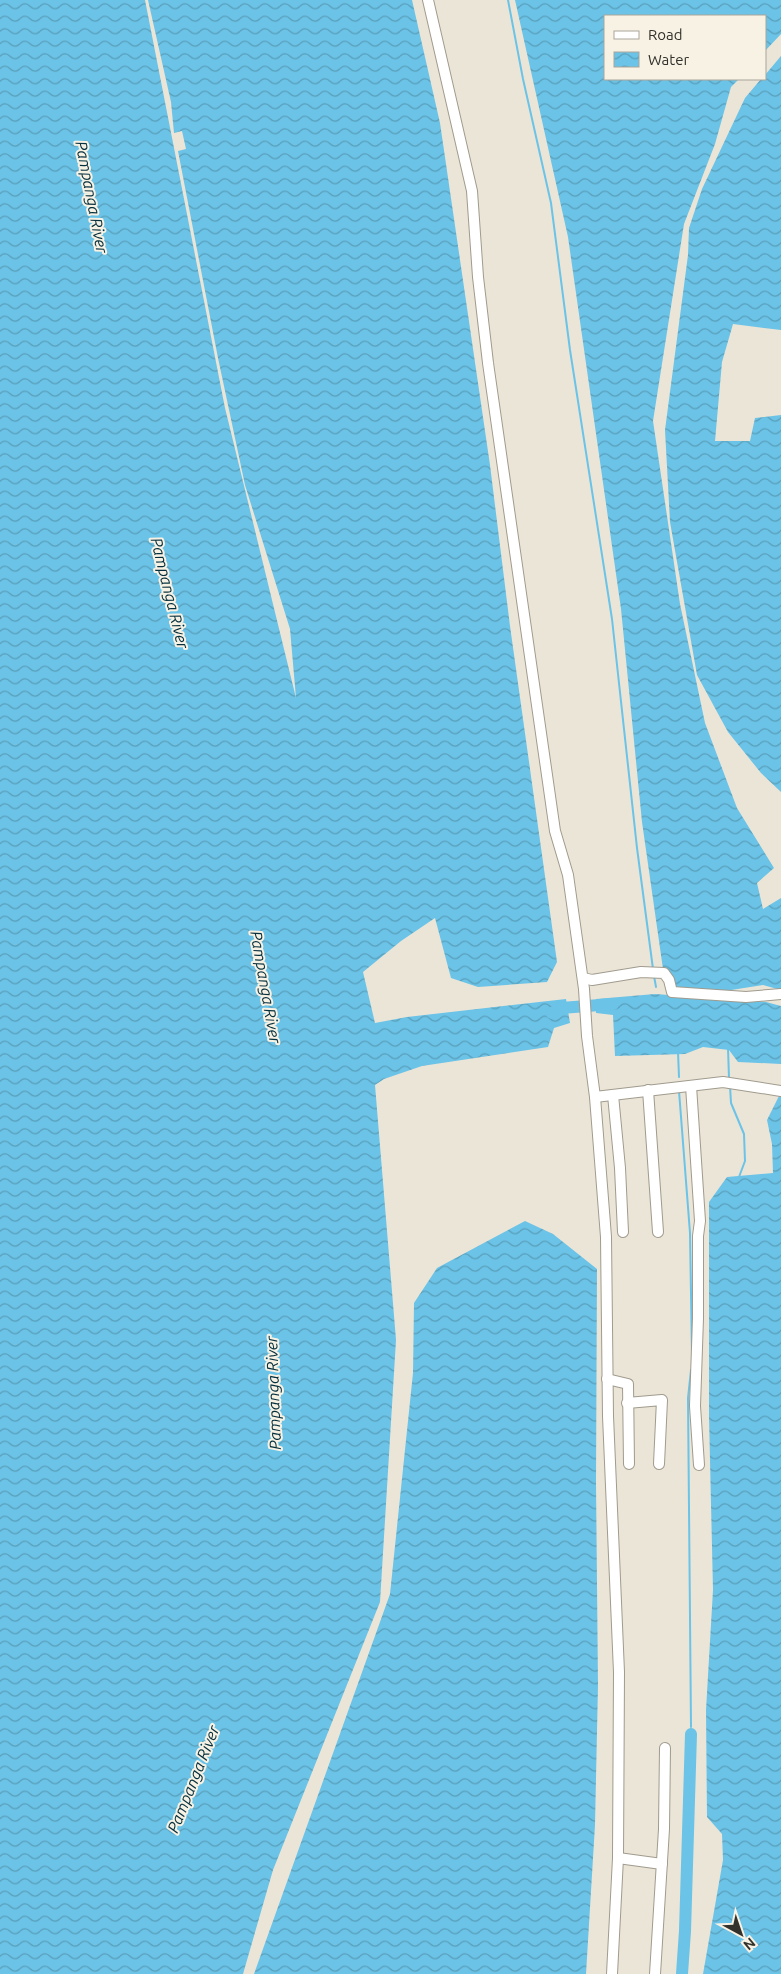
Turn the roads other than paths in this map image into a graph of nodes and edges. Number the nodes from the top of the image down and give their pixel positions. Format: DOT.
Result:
graph roads {
  1 [pos="428,0"];
  2 [pos="583,978"];
  3 [pos="781,994"];
  4 [pos="691,1086"];
  5 [pos="648,1090"];
  6 [pos="781,1091"];
  7 [pos="613,1095"];
  8 [pos="595,1096"];
  9 [pos="623,1232"];
  10 [pos="658,1232"];
  11 [pos="608,1380"];
  12 [pos="627,1403"];
  13 [pos="629,1464"];
  14 [pos="659,1464"];
  15 [pos="699,1466"];
  16 [pos="665,1748"];
  17 [pos="618,1858"];
  18 [pos="662,1864"];
  19 [pos="612,1974"];
  20 [pos="656,1974"];
  1 -- 2 [label="street"];
  2 -- 3 [label="street"];
  2 -- 8 [label="street"];
  4 -- 5 [label="street"];
  4 -- 6 [label="street"];
  4 -- 15 [label="street"];
  5 -- 7 [label="street"];
  5 -- 10 [label="street"];
  7 -- 8 [label="street"];
  7 -- 9 [label="street"];
  8 -- 11 [label="street"];
  11 -- 12 [label="street"];
  11 -- 17 [label="street"];
  12 -- 13 [label="street"];
  12 -- 14 [label="street"];
  16 -- 18 [label="street"];
  17 -- 18 [label="street"];
  17 -- 19 [label="street"];
  18 -- 20 [label="street"];
}
